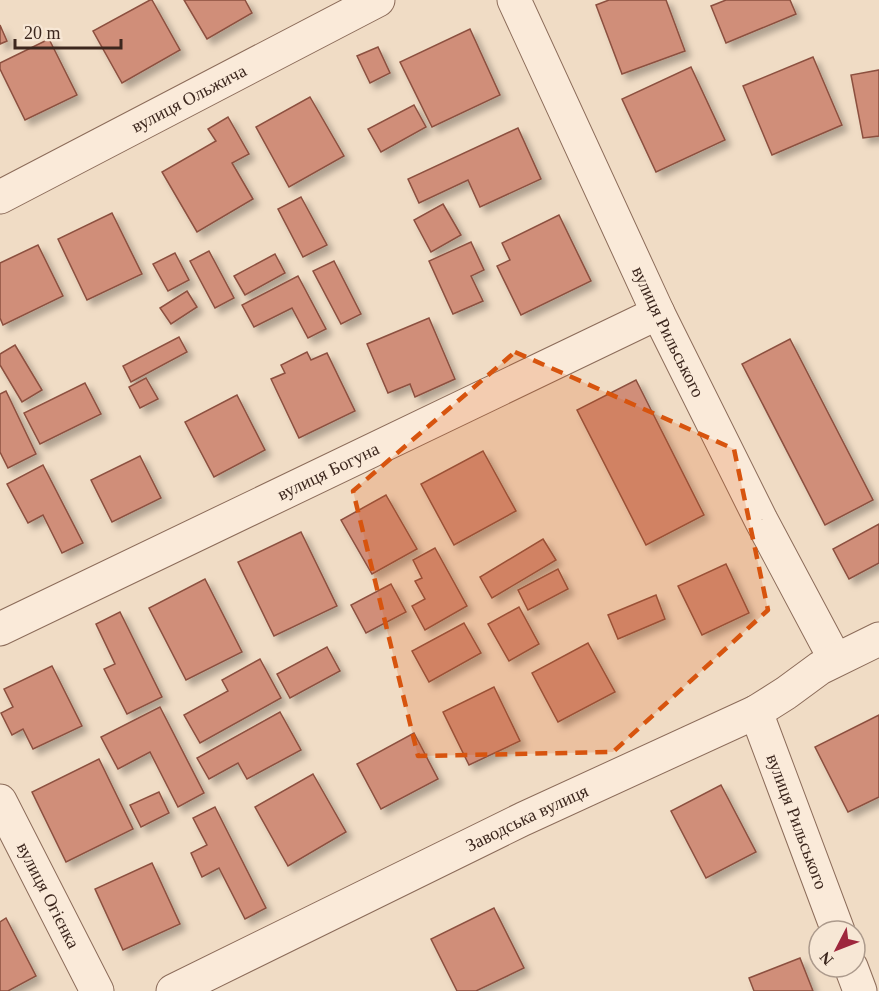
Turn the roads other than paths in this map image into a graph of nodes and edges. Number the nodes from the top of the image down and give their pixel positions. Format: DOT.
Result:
graph roads {
  1 [pos="378,0"];
  2 [pos="514,0"];
  3 [pos="0,197"];
  4 [pos="658,314"];
  5 [pos="0,629"];
  6 [pos="879,639"];
  7 [pos="836,659"];
  8 [pos="756,712"];
  9 [pos="0,801"];
  10 [pos="834,919"];
  11 [pos="96,991"];
  12 [pos="173,991"];
  1 -- 3 [label="street, вулиця Ольжича"];
  2 -- 4 [label="street, вулиця Рильського"];
  4 -- 5 [label="street, вулиця Богуна"];
  4 -- 7 [label="street, вулиця Рильського"];
  6 -- 7 [label="street, Заводська вулиця"];
  7 -- 8 [label="street, Заводська вулиця"];
  8 -- 10 [label="street, вулиця Рильського"];
  8 -- 12 [label="street, Заводська вулиця"];
  9 -- 11 [label="street, вулиця Огієнка"];
}
